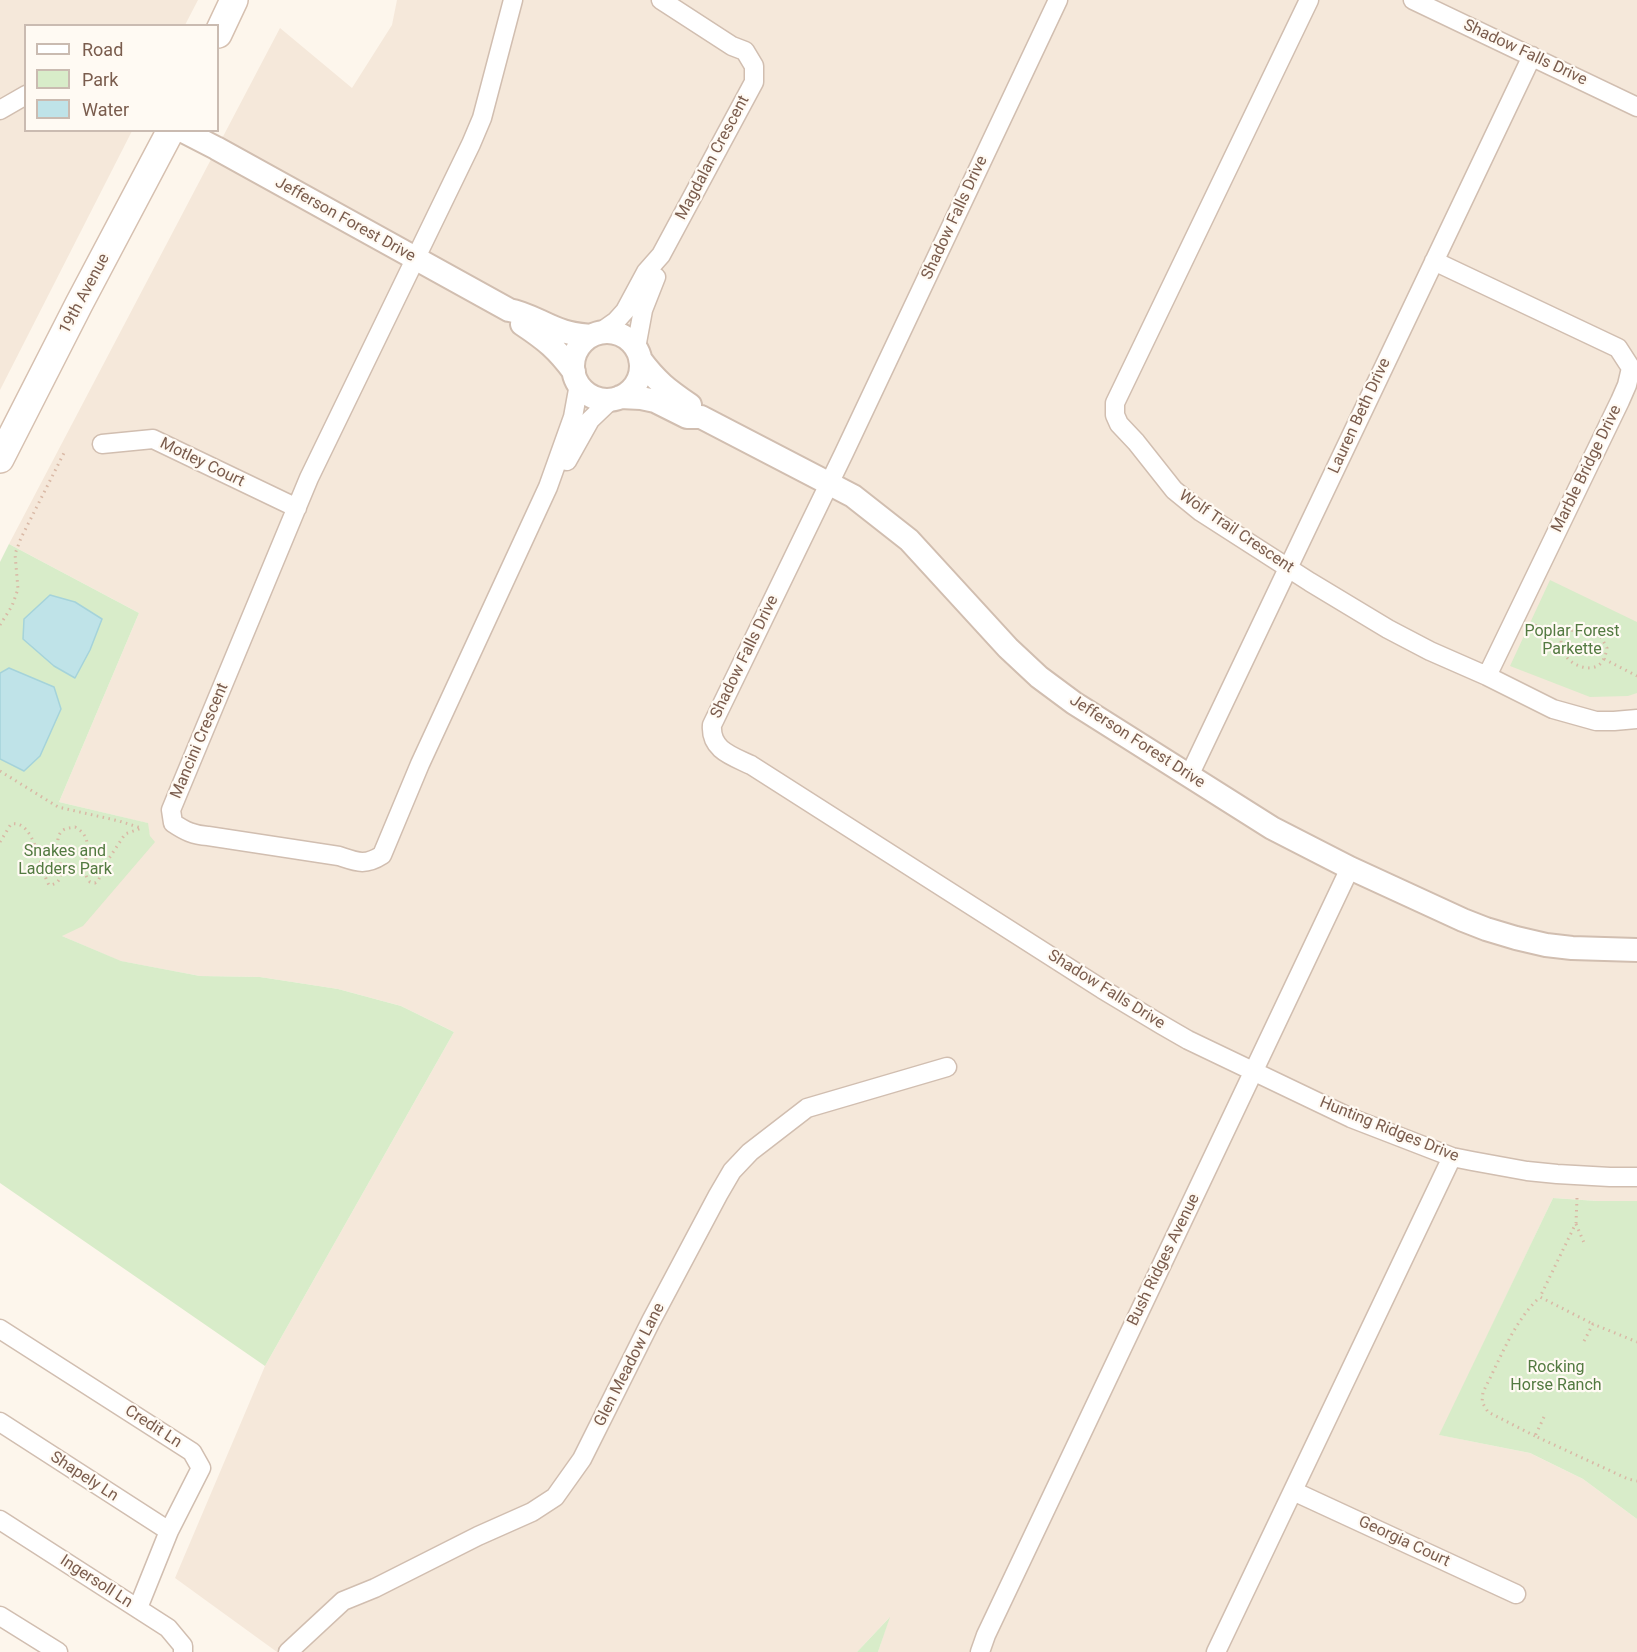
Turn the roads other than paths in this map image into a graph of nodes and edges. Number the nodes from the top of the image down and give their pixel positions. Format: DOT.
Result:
graph roads {
  1 [pos="234,0"];
  2 [pos="513,0"];
  3 [pos="661,0"];
  4 [pos="1058,0"];
  5 [pos="1309,0"];
  6 [pos="1413,0"];
  7 [pos="219,32"];
  8 [pos="1532,56"];
  9 [pos="24,96"];
  10 [pos="1637,106"];
  11 [pos="0,110"];
  12 [pos="170,132"];
  13 [pos="185,132"];
  14 [pos="661,255"];
  15 [pos="415,259"];
  16 [pos="1434,261"];
  17 [pos="509,310"];
  18 [pos="595,335"];
  19 [pos="638,353"];
  20 [pos="577,378"];
  21 [pos="616,398"];
  22 [pos="701,417"];
  23 [pos="102,444"];
  24 [pos="0,459"];
  25 [pos="830,482"];
  26 [pos="548,487"];
  27 [pos="297,508"];
  28 [pos="1288,567"];
  29 [pos="1487,676"];
  30 [pos="1637,719"];
  31 [pos="1189,776"];
  32 [pos="1350,868"];
  33 [pos="1637,950"];
  34 [pos="947,1067"];
  35 [pos="1254,1072"];
  36 [pos="1452,1157"];
  37 [pos="1637,1176"];
  38 [pos="0,1329"];
  39 [pos="0,1422"];
  40 [pos="1293,1491"];
  41 [pos="0,1520"];
  42 [pos="169,1531"];
  43 [pos="1516,1594"];
  44 [pos="138,1608"];
  45 [pos="0,1616"];
  46 [pos="58,1652"];
  47 [pos="183,1652"];
  48 [pos="288,1652"];
  49 [pos="980,1652"];
  50 [pos="1216,1652"];
  1 -- 7 [label="main road"];
  2 -- 15 [label="street"];
  3 -- 14 [label="street, Magdalan Crescent"];
  4 -- 25 [label="street, Shadow Falls Drive"];
  5 -- 28 [label="street, Wolf Trail Crescent"];
  6 -- 8 [label="street, Shadow Falls Drive"];
  8 -- 10 [label="street, Shadow Falls Drive"];
  8 -- 16 [label="street, Lauren Beth Drive"];
  9 -- 11 [label="street"];
  12 -- 24 [label="main road, 19th Avenue"];
  13 -- 15 [label="street, Jefferson Forest Drive"];
  14 -- 18 [label="street, Magdalan Crescent"];
  14 -- 19 [label="street, Magdalan Crescent"];
  15 -- 17 [label="street, Jefferson Forest Drive"];
  15 -- 27 [label="street, Mancini Crescent"];
  16 -- 28 [label="street, Lauren Beth Drive"];
  16 -- 29 [label="street, Marble Bridge Drive"];
  17 -- 18 [label="street, Jefferson Forest Drive"];
  17 -- 20 [label="street, Jefferson Forest Drive"];
  18 -- 19 [label="street"];
  18 -- 20 [label="street"];
  19 -- 21 [label="street"];
  19 -- 22 [label="street, Jefferson Forest Drive"];
  20 -- 21 [label="street"];
  20 -- 26 [label="street, Mancini Crescent"];
  21 -- 22 [label="street, Jefferson Forest Drive"];
  21 -- 26 [label="street, Mancini Crescent"];
  22 -- 25 [label="street, Jefferson Forest Drive"];
  23 -- 27 [label="street, Motley Court"];
  25 -- 31 [label="street, Jefferson Forest Drive"];
  25 -- 35 [label="street, Shadow Falls Drive"];
  26 -- 27 [label="street, Mancini Crescent"];
  28 -- 29 [label="street, Wolf Trail Crescent"];
  28 -- 31 [label="street, Lauren Beth Drive"];
  29 -- 30 [label="street, Wolf Trail Crescent"];
  31 -- 32 [label="street, Jefferson Forest Drive"];
  32 -- 33 [label="street, Jefferson Forest Drive"];
  32 -- 35 [label="street, Bush Ridges Avenue"];
  34 -- 48 [label="street, Glen Meadow Lane"];
  35 -- 36 [label="street, Hunting Ridges Drive"];
  35 -- 49 [label="street, Bush Ridges Avenue"];
  36 -- 37 [label="street, Hunting Ridges Drive"];
  36 -- 40 [label="street"];
  38 -- 42 [label="street, Credit Ln"];
  39 -- 42 [label="street, Shapely Ln"];
  40 -- 43 [label="street, Georgia Court"];
  40 -- 50 [label="street"];
  41 -- 44 [label="street, Ingersoll Ln"];
  42 -- 44 [label="street, Credit Ln"];
  44 -- 47 [label="street, Ingersoll Ln"];
  45 -- 46 [label="street"];
}
